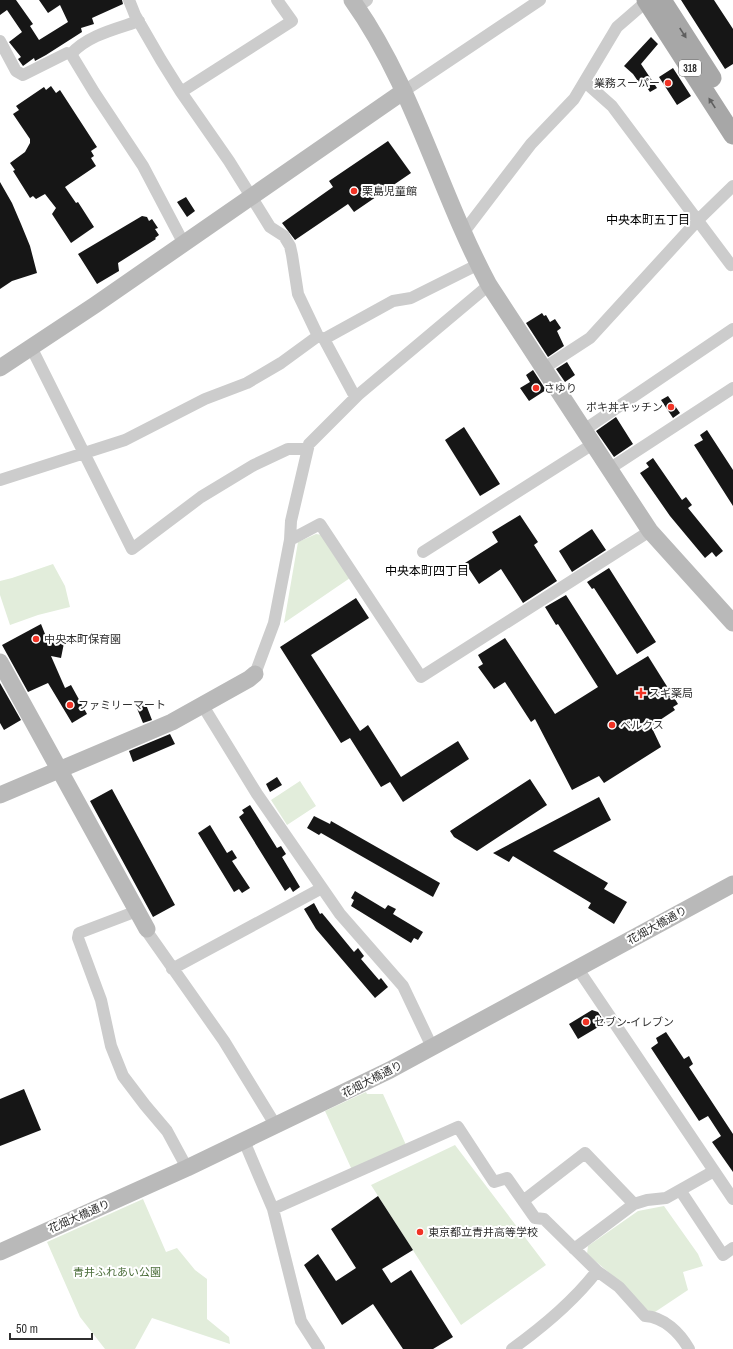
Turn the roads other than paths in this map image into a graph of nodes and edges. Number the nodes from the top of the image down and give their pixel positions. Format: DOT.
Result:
graph roads {
  1 [pos="129,0"];
  2 [pos="277,0"];
  3 [pos="540,0"];
  4 [pos="650,0"];
  5 [pos="359,2"];
  6 [pos="139,21"];
  7 [pos="0,41"];
  8 [pos="71,54"];
  9 [pos="585,82"];
  10 [pos="404,91"];
  11 [pos="181,92"];
  12 [pos="733,111"];
  13 [pos="733,135"];
  14 [pos="733,186"];
  15 [pos="251,197"];
  16 [pos="698,220"];
  17 [pos="463,233"];
  18 [pos="184,244"];
  19 [pos="733,264"];
  20 [pos="477,265"];
  21 [pos="489,285"];
  22 [pos="733,329"];
  23 [pos="321,337"];
  24 [pos="31,348"];
  25 [pos="0,368"];
  26 [pos="544,368"];
  27 [pos="733,388"];
  28 [pos="358,395"];
  29 [pos="588,437"];
  30 [pos="306,449"];
  31 [pos="84,452"];
  32 [pos="609,469"];
  33 [pos="0,480"];
  34 [pos="650,531"];
  35 [pos="290,540"];
  36 [pos="423,552"];
  37 [pos="733,623"];
  38 [pos="0,662"];
  39 [pos="255,674"];
  40 [pos="203,706"];
  41 [pos="60,771"];
  42 [pos="0,795"];
  43 [pos="733,884"];
  44 [pos="322,888"];
  45 [pos="137,911"];
  46 [pos="147,929"];
  47 [pos="578,968"];
  48 [pos="172,969"];
  49 [pos="432,1047"];
  50 [pos="276,1126"];
  51 [pos="244,1141"];
  52 [pos="187,1168"];
  53 [pos="714,1171"];
  54 [pos="680,1190"];
  55 [pos="733,1199"];
  56 [pos="523,1201"];
  57 [pos="634,1204"];
  58 [pos="273,1210"];
  59 [pos="733,1248"];
  60 [pos="574,1249"];
  61 [pos="0,1252"];
  62 [pos="597,1271"];
  63 [pos="319,1349"];
  64 [pos="512,1349"];
  65 [pos="689,1349"];
  1 -- 6 [label="street"];
  2 -- 11 [label="street"];
  3 -- 10 [label="street"];
  4 -- 9 [label="street"];
  4 -- 12 [label="main road, 318, one-way"];
  13 -- 4 [label="main road, 318, one-way"];
  5 -- 10 [label="street"];
  6 -- 8 [label="street"];
  6 -- 11 [label="street"];
  7 -- 8 [label="street"];
  8 -- 18 [label="street"];
  9 -- 16 [label="street"];
  9 -- 17 [label="street"];
  10 -- 15 [label="street"];
  10 -- 17 [label="street"];
  11 -- 15 [label="street"];
  14 -- 16 [label="street"];
  15 -- 18 [label="street"];
  15 -- 23 [label="street"];
  16 -- 19 [label="street"];
  16 -- 26 [label="street"];
  17 -- 20 [label="street"];
  18 -- 24 [label="street"];
  20 -- 21 [label="street"];
  20 -- 23 [label="street"];
  21 -- 26 [label="street"];
  21 -- 28 [label="street"];
  22 -- 29 [label="street"];
  23 -- 28 [label="street"];
  23 -- 31 [label="street"];
  24 -- 25 [label="street"];
  24 -- 31 [label="street"];
  26 -- 29 [label="street"];
  27 -- 32 [label="street"];
  28 -- 30 [label="street"];
  29 -- 32 [label="street"];
  29 -- 36 [label="street"];
  30 -- 31 [label="street"];
  30 -- 35 [label="street"];
  31 -- 33 [label="street"];
  32 -- 34 [label="street"];
  34 -- 35 [label="street"];
  34 -- 37 [label="street"];
  35 -- 39 [label="street"];
  38 -- 41 [label="street"];
  39 -- 40 [label="street"];
  40 -- 41 [label="street"];
  40 -- 44 [label="street"];
  41 -- 42 [label="street"];
  41 -- 45 [label="street"];
  43 -- 47 [label="street, 花畑大橋通り"];
  44 -- 48 [label="street"];
  44 -- 49 [label="street"];
  45 -- 46 [label="street"];
  45 -- 52 [label="street"];
  46 -- 48 [label="street"];
  47 -- 49 [label="street, 花畑大橋通り"];
  47 -- 53 [label="street"];
  48 -- 50 [label="street"];
  49 -- 50 [label="street, 花畑大橋通り"];
  50 -- 51 [label="street, 花畑大橋通り"];
  51 -- 52 [label="street, 花畑大橋通り"];
  51 -- 58 [label="street"];
  52 -- 61 [label="street, 花畑大橋通り"];
  53 -- 54 [label="street"];
  53 -- 55 [label="street"];
  54 -- 57 [label="street"];
  54 -- 59 [label="street"];
  56 -- 57 [label="street"];
  56 -- 58 [label="street"];
  56 -- 60 [label="street"];
  57 -- 60 [label="street"];
  58 -- 63 [label="street"];
  60 -- 62 [label="street"];
  62 -- 64 [label="street"];
  62 -- 65 [label="street"];
}
